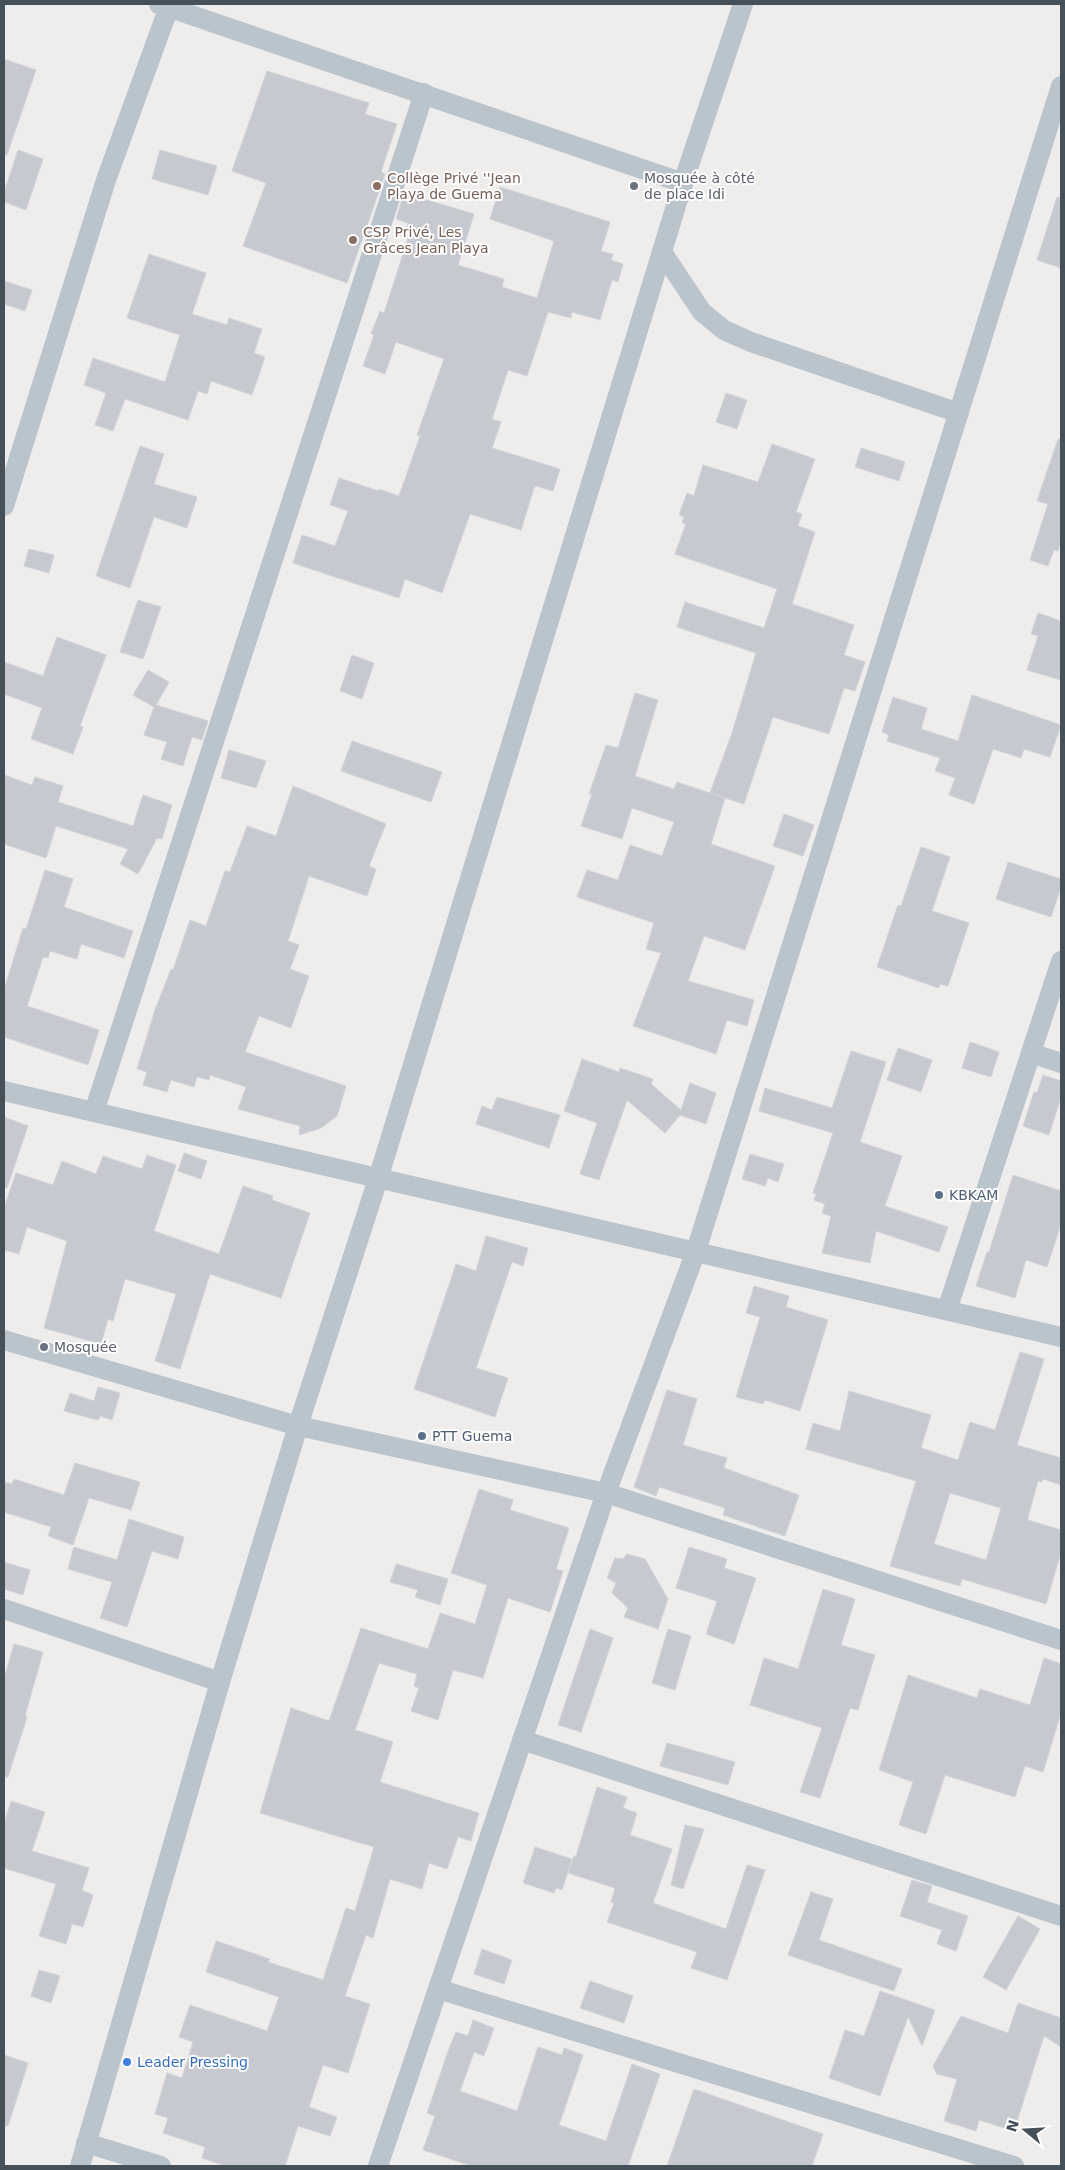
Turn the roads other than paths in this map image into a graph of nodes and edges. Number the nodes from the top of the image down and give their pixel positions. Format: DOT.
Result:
graph roads {
  1 [pos="743,4"];
  2 [pos="166,5"];
  3 [pos="1061,86"];
  4 [pos="424,93"];
  5 [pos="1056,122"];
  6 [pos="683,183"];
  7 [pos="662,252"];
  8 [pos="959,413"];
  9 [pos="4,506"];
  10 [pos="1061,961"];
  11 [pos="1031,1053"];
  12 [pos="1061,1063"];
  13 [pos="4,1091"];
  14 [pos="94,1112"];
  15 [pos="378,1179"];
  16 [pos="696,1251"];
  17 [pos="947,1310"];
  18 [pos="1061,1337"];
  19 [pos="4,1340"];
  20 [pos="298,1426"];
  21 [pos="606,1493"];
  22 [pos="4,1609"];
  23 [pos="1061,1640"];
  24 [pos="220,1682"];
  25 [pos="522,1740"];
  26 [pos="1061,1916"];
  27 [pos="438,1989"];
  28 [pos="86,2143"];
  29 [pos="80,2166"];
  30 [pos="161,2166"];
  31 [pos="378,2166"];
  32 [pos="1014,2166"];
  1 -- 6 [label="street"];
  2 -- 4 [label="street"];
  2 -- 9 [label="street"];
  3 -- 5 [label="street"];
  4 -- 6 [label="street"];
  4 -- 14 [label="street"];
  5 -- 8 [label="street"];
  6 -- 7 [label="street"];
  7 -- 8 [label="street"];
  7 -- 15 [label="street"];
  8 -- 16 [label="street"];
  10 -- 11 [label="street"];
  11 -- 12 [label="street"];
  11 -- 17 [label="street"];
  13 -- 14 [label="street"];
  14 -- 15 [label="street"];
  15 -- 16 [label="street"];
  15 -- 20 [label="street"];
  16 -- 17 [label="street"];
  16 -- 21 [label="street"];
  17 -- 18 [label="street"];
  19 -- 20 [label="street"];
  20 -- 21 [label="street"];
  20 -- 24 [label="street"];
  21 -- 23 [label="street"];
  21 -- 25 [label="street"];
  22 -- 24 [label="street"];
  24 -- 28 [label="street"];
  25 -- 26 [label="street"];
  25 -- 27 [label="street"];
  27 -- 31 [label="street"];
  27 -- 32 [label="street"];
  28 -- 29 [label="street"];
  28 -- 30 [label="street"];
}
